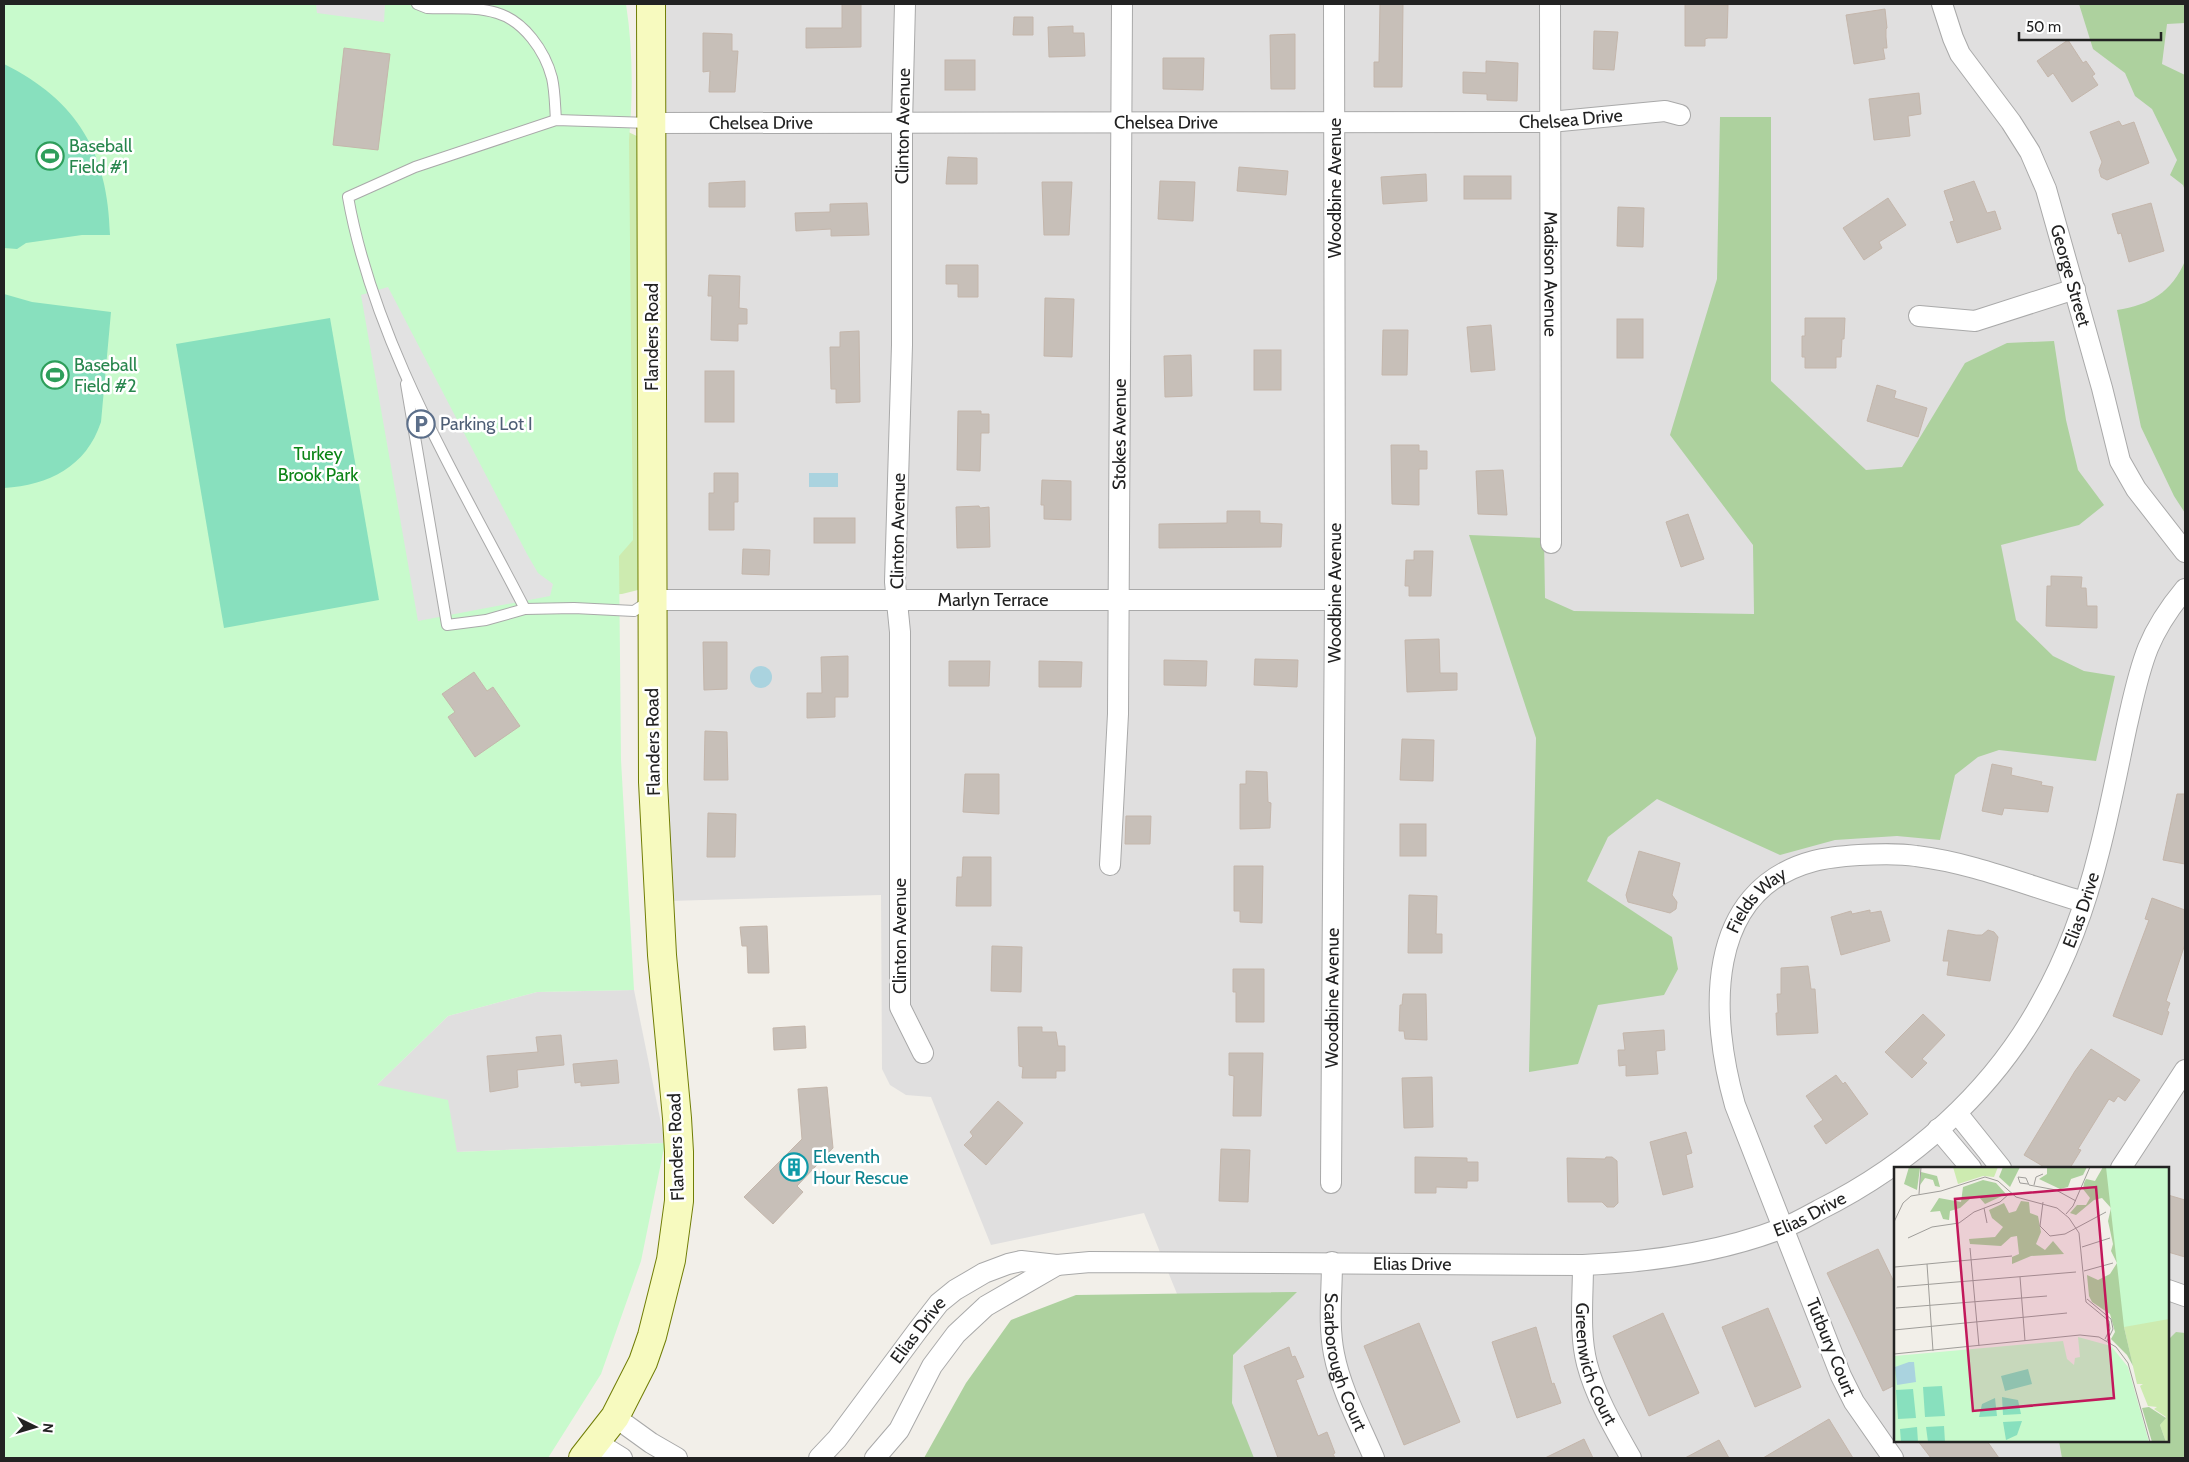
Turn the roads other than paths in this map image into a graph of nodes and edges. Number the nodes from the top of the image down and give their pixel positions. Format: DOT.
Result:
graph roads {
  1 [pos="417,4"];
  2 [pos="651,4"];
  3 [pos="905,4"];
  4 [pos="1122,4"];
  5 [pos="1334,4"];
  6 [pos="1550,4"];
  7 [pos="1942,4"];
  8 [pos="1680,114"];
  9 [pos="556,120"];
  10 [pos="1550,122"];
  11 [pos="651,123"];
  12 [pos="902,123"];
  13 [pos="1121,123"];
  14 [pos="1335,123"];
  15 [pos="2075,289"];
  16 [pos="1919,316"];
  17 [pos="404,375"];
  18 [pos="1551,543"];
  19 [pos="2185,552"];
  20 [pos="2185,589"];
  21 [pos="652,600"];
  22 [pos="1335,600"];
  23 [pos="897,601"];
  24 [pos="1117,601"];
  25 [pos="525,609"];
  26 [pos="1110,865"];
  27 [pos="2084,902"];
  28 [pos="923,1053"];
  29 [pos="2185,1070"];
  30 [pos="1957,1113"];
  31 [pos="1938,1129"];
  32 [pos="1970,1167"];
  33 [pos="2000,1167"];
  34 [pos="2122,1167"];
  35 [pos="1331,1183"];
  36 [pos="1784,1228"];
  37 [pos="1332,1262"];
  38 [pos="1057,1265"];
  39 [pos="1583,1265"];
  40 [pos="2169,1290"];
  41 [pos="2185,1296"];
  42 [pos="615,1416"];
  43 [pos="589,1450"];
  44 [pos="622,1458"];
  45 [pos="677,1458"];
  46 [pos="819,1458"];
  47 [pos="876,1458"];
  48 [pos="1374,1458"];
  49 [pos="1631,1458"];
  50 [pos="1893,1458"];
  1 -- 9 [label="lane"];
  2 -- 11 [label="main road, Flanders Road"];
  3 -- 12 [label="street, Clinton Avenue"];
  4 -- 13 [label="street, Stokes Avenue"];
  5 -- 14 [label="street, Woodbine Avenue"];
  6 -- 10 [label="street, Madison Avenue"];
  7 -- 15 [label="street, George Street"];
  8 -- 10 [label="street, Chelsea Drive"];
  9 -- 11 [label="lane"];
  9 -- 17 [label="lane"];
  10 -- 14 [label="street, Chelsea Drive"];
  10 -- 18 [label="street, Madison Avenue"];
  11 -- 12 [label="street, Chelsea Drive"];
  11 -- 21 [label="main road, Flanders Road"];
  12 -- 13 [label="street, Chelsea Drive"];
  12 -- 23 [label="street, Clinton Avenue"];
  13 -- 14 [label="street, Chelsea Drive"];
  13 -- 24 [label="street, Stokes Avenue"];
  14 -- 22 [label="street, Woodbine Avenue"];
  15 -- 16 [label="street"];
  15 -- 19 [label="street, George Street"];
  17 -- 25 [label="lane"];
  17 -- 25 [label="lane"];
  20 -- 27 [label="street, Elias Drive"];
  21 -- 23 [label="street, Marlyn Terrace"];
  21 -- 25 [label="lane"];
  21 -- 42 [label="main road, Flanders Road"];
  22 -- 24 [label="street, Marlyn Terrace"];
  22 -- 35 [label="street, Woodbine Avenue"];
  23 -- 24 [label="street, Marlyn Terrace"];
  23 -- 28 [label="street, Clinton Avenue"];
  24 -- 26 [label="street, Stokes Avenue"];
  27 -- 30 [label="street, Elias Drive"];
  27 -- 36 [label="street, Fields Way"];
  29 -- 34 [label="street"];
  30 -- 31 [label="street, Elias Drive"];
  30 -- 33 [label="street"];
  31 -- 32 [label="street"];
  31 -- 36 [label="street, Elias Drive"];
  36 -- 39 [label="street, Elias Drive"];
  36 -- 50 [label="street, Tutbury Court"];
  37 -- 38 [label="street, Elias Drive"];
  37 -- 39 [label="street, Elias Drive"];
  37 -- 48 [label="street, Scarborough Court"];
  38 -- 46 [label="street, Elias Drive"];
  38 -- 47 [label="street, Elias Drive"];
  39 -- 49 [label="street, Greenwich Court"];
  40 -- 41 [label="street"];
  42 -- 43 [label="main road, Flanders Road"];
  42 -- 45 [label="street"];
  43 -- 44 [label="street"];
}
